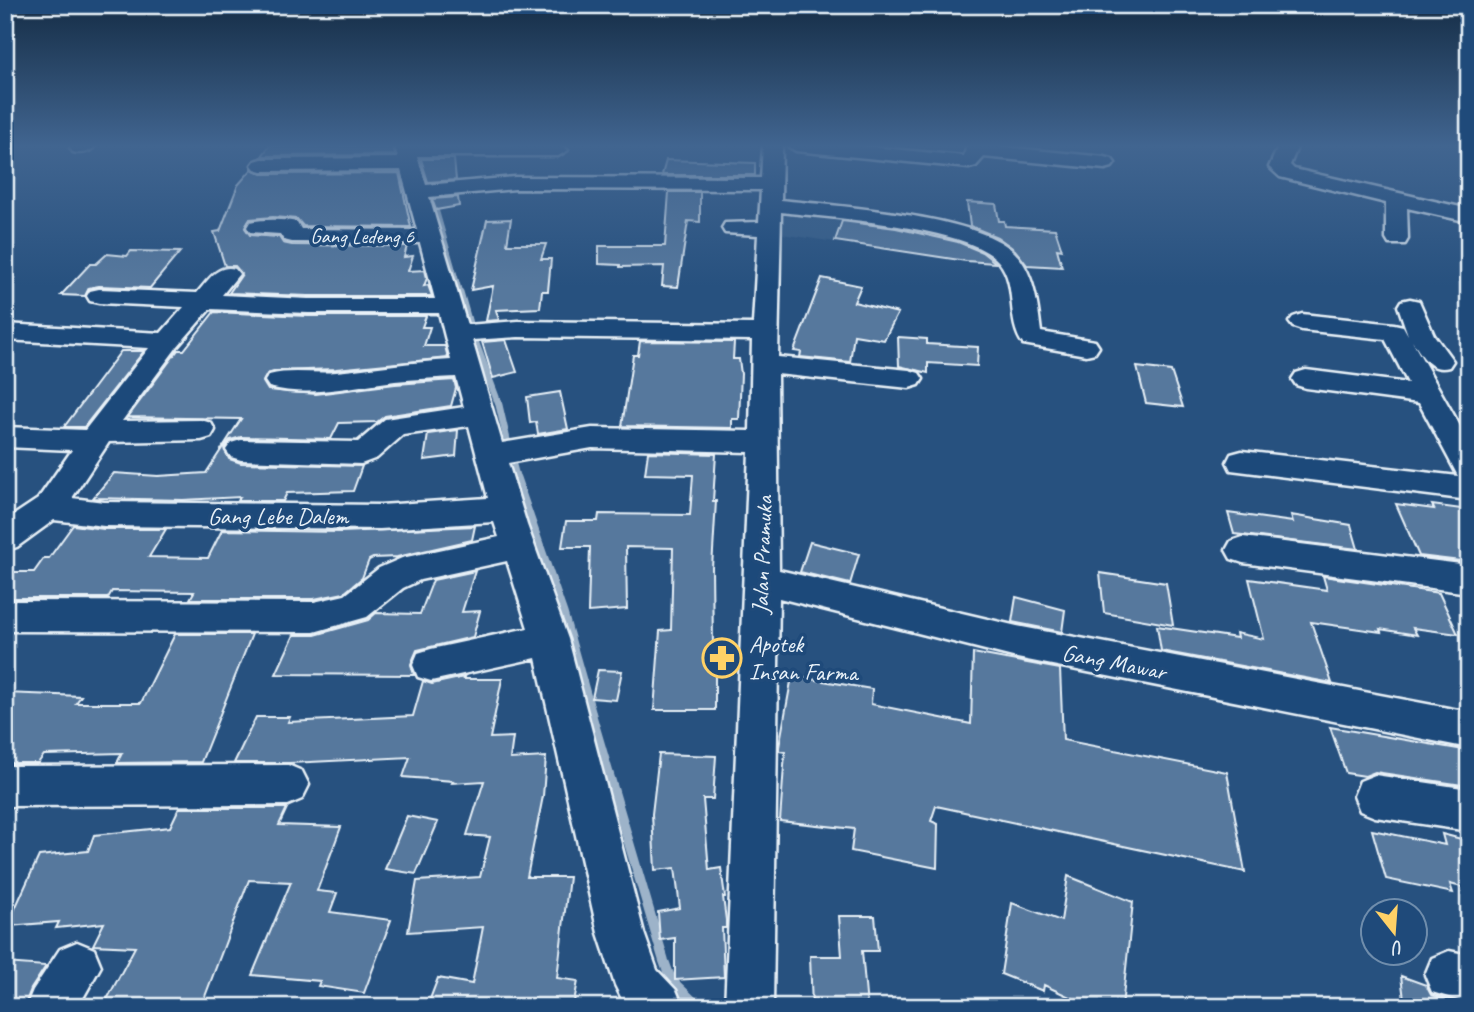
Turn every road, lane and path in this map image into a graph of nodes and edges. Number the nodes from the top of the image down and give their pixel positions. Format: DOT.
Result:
graph roads {
  1 [pos="417,192"];
  2 [pos="618,192"];
  3 [pos="771,192"];
  4 [pos="1368,192"];
  5 [pos="1396,199"];
  6 [pos="771,206"];
  7 [pos="1469,216"];
  8 [pos="258,227"];
  9 [pos="733,228"];
  10 [pos="430,236"];
  11 [pos="1397,239"];
  12 [pos="227,274"];
  13 [pos="99,296"];
  14 [pos="204,302"];
  15 [pos="1410,306"];
  16 [pos="453,319"];
  17 [pos="1302,322"];
  18 [pos="5,332"];
  19 [pos="168,341"];
  20 [pos="1086,347"];
  21 [pos="765,348"];
  22 [pos="1415,348"];
  23 [pos="1469,363"];
  24 [pos="466,368"];
  25 [pos="909,379"];
  26 [pos="1306,379"];
  27 [pos="279,382"];
  28 [pos="1428,395"];
  29 [pos="480,415"];
  30 [pos="201,430"];
  31 [pos="1459,434"];
  32 [pos="5,437"];
  33 [pos="96,437"];
  34 [pos="764,442"];
  35 [pos="241,450"];
  36 [pos="491,455"];
  37 [pos="1242,462"];
  38 [pos="1469,469"];
  39 [pos="1469,489"];
  40 [pos="49,507"];
  41 [pos="507,509"];
  42 [pos="5,538"];
  43 [pos="519,546"];
  44 [pos="1243,550"];
  45 [pos="1469,579"];
  46 [pos="762,580"];
  47 [pos="5,616"];
  48 [pos="550,639"];
  49 [pos="431,664"];
  50 [pos="1469,730"];
  51 [pos="288,785"];
  52 [pos="5,786"];
  53 [pos="1375,796"];
  54 [pos="1469,810"];
  55 [pos="77,966"];
  56 [pos="748,999"];
  57 [pos="50,1007"];
  58 [pos="659,1007"];
  1 -- 10 [label="street"];
  2 -- 6 [label="street"];
  3 -- 6 [label="street, Jalan Pramuka"];
  4 -- 5 [label="street"];
  5 -- 7 [label="street"];
  5 -- 11 [label="street"];
  6 -- 9 [label="street"];
  6 -- 20 [label="street"];
  6 -- 21 [label="street, Jalan Pramuka"];
  8 -- 10 [label="street, Gang Ledeng 6"];
  10 -- 16 [label="street"];
  12 -- 14 [label="street"];
  13 -- 14 [label="street"];
  14 -- 16 [label="street"];
  14 -- 19 [label="street"];
  15 -- 22 [label="street"];
  16 -- 21 [label="street"];
  16 -- 24 [label="street"];
  17 -- 22 [label="street"];
  18 -- 19 [label="street"];
  19 -- 33 [label="street"];
  21 -- 25 [label="street"];
  21 -- 34 [label="street, Jalan Pramuka"];
  22 -- 23 [label="street"];
  22 -- 28 [label="street"];
  24 -- 27 [label="street"];
  24 -- 29 [label="street"];
  26 -- 28 [label="street"];
  28 -- 31 [label="street"];
  29 -- 35 [label="street"];
  29 -- 36 [label="street"];
  30 -- 33 [label="street"];
  31 -- 38 [label="street"];
  32 -- 33 [label="street"];
  33 -- 40 [label="street"];
  34 -- 36 [label="street"];
  34 -- 46 [label="street, Jalan Pramuka"];
  36 -- 41 [label="street"];
  37 -- 39 [label="street"];
  40 -- 41 [label="street, Gang Lebe Dalem"];
  40 -- 42 [label="street"];
  41 -- 43 [label="street"];
  43 -- 47 [label="street"];
  43 -- 48 [label="street"];
  44 -- 45 [label="street"];
  46 -- 50 [label="street, Gang Mawar"];
  46 -- 56 [label="street, Jalan Pramuka"];
  48 -- 49 [label="street"];
  48 -- 58 [label="street"];
  51 -- 52 [label="street"];
  53 -- 54 [label="street"];
  55 -- 57 [label="street"];
}
